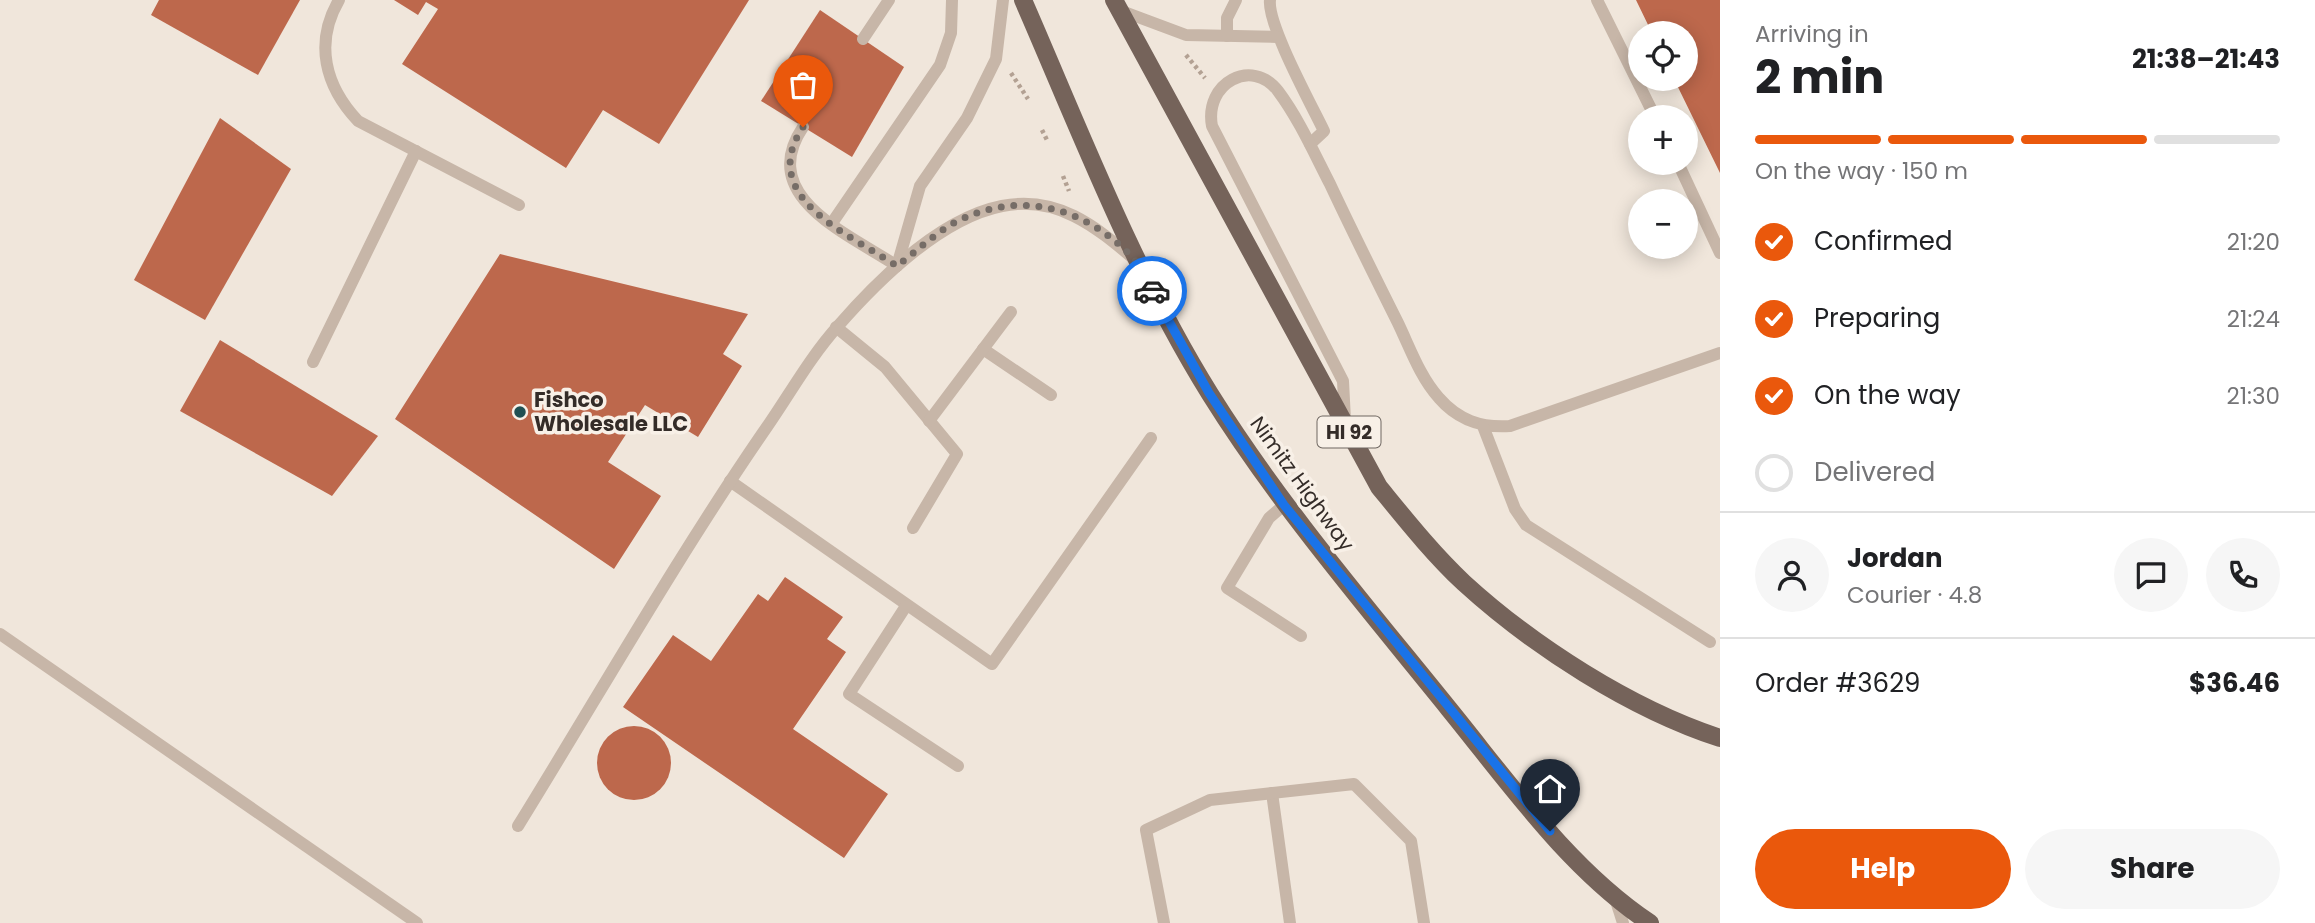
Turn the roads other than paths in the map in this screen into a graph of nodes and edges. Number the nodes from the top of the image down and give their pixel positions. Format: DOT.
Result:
graph roads {
  1 [pos="339,0"];
  2 [pos="889,0"];
  3 [pos="952,0"];
  4 [pos="1003,0"];
  5 [pos="1023,0"];
  6 [pos="1236,0"];
  7 [pos="1270,0"];
  8 [pos="1597,0"];
  9 [pos="1117,5"];
  10 [pos="1227,36"];
  11 [pos="1278,37"];
  12 [pos="863,39"];
  13 [pos="1649,105"];
  14 [pos="803,127"];
  15 [pos="1310,144"];
  16 [pos="416,151"];
  17 [pos="1684,175"];
  18 [pos="519,205"];
  19 [pos="832,223"];
  20 [pos="1720,253"];
  21 [pos="1135,259"];
  22 [pos="897,266"];
  23 [pos="1011,312"];
  24 [pos="836,327"];
  25 [pos="983,349"];
  26 [pos="1720,353"];
  27 [pos="313,362"];
  28 [pos="1051,395"];
  29 [pos="929,421"];
  30 [pos="1345,424"];
  31 [pos="1483,426"];
  32 [pos="1151,438"];
  33 [pos="730,481"];
  34 [pos="1284,505"];
  35 [pos="913,528"];
  36 [pos="906,606"];
  37 [pos="0,634"];
  38 [pos="1301,636"];
  39 [pos="1710,642"];
  40 [pos="1720,738"];
  41 [pos="958,766"];
  42 [pos="1272,793"];
  43 [pos="519,826"];
  44 [pos="1616,901"];
  45 [pos="417,923"];
  46 [pos="1164,923"];
  47 [pos="1290,923"];
  48 [pos="1424,923"];
  49 [pos="1623,923"];
  50 [pos="1650,923"];
  1 -- 16 [label="lane"];
  2 -- 12 [label="lane"];
  3 -- 19 [label="lane"];
  4 -- 22 [label="lane"];
  5 -- 21 [label="main road, Nimitz Highway"];
  6 -- 10 [label="lane"];
  7 -- 11 [label="lane"];
  8 -- 13 [label="lane"];
  9 -- 10 [label="lane"];
  9 -- 30 [label="main road, HI 92"];
  10 -- 11 [label="lane"];
  11 -- 15 [label="lane"];
  14 -- 19 [label="lane"];
  15 -- 30 [label="lane"];
  15 -- 31 [label="lane"];
  16 -- 18 [label="lane"];
  16 -- 27 [label="lane"];
  17 -- 20 [label="lane"];
  19 -- 22 [label="lane"];
  21 -- 22 [label="lane"];
  21 -- 34 [label="main road, Nimitz Highway"];
  22 -- 24 [label="lane"];
  23 -- 25 [label="lane"];
  24 -- 29 [label="lane"];
  24 -- 33 [label="lane"];
  25 -- 28 [label="lane"];
  25 -- 29 [label="lane"];
  26 -- 31 [label="lane"];
  29 -- 35 [label="lane"];
  30 -- 40 [label="main road, HI 92"];
  31 -- 39 [label="lane"];
  32 -- 36 [label="lane"];
  33 -- 36 [label="lane"];
  33 -- 43 [label="lane"];
  34 -- 38 [label="lane"];
  34 -- 44 [label="main road, Nimitz Highway"];
  36 -- 41 [label="lane"];
  37 -- 45 [label="lane"];
  42 -- 46 [label="lane"];
  42 -- 47 [label="lane"];
  42 -- 48 [label="lane"];
  44 -- 49 [label="lane"];
  44 -- 50 [label="main road, Nimitz Highway"];
}
